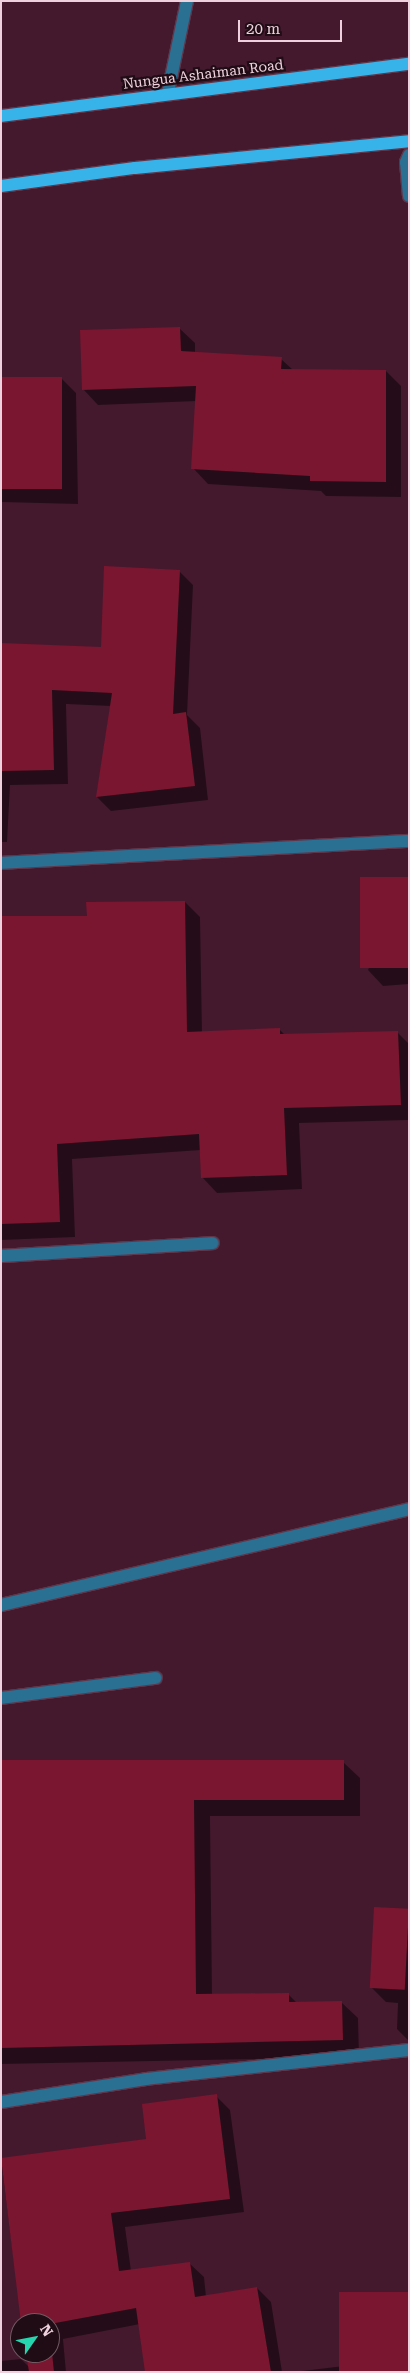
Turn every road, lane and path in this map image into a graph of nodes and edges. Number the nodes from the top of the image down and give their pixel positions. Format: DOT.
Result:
graph roads {
  1 [pos="188,1"];
  2 [pos="409,64"];
  3 [pos="168,92"];
  4 [pos="1,116"];
  5 [pos="409,141"];
  6 [pos="409,155"];
  7 [pos="1,186"];
  8 [pos="409,196"];
  9 [pos="409,841"];
  10 [pos="1,863"];
  11 [pos="213,1243"];
  12 [pos="1,1256"];
  13 [pos="409,1508"];
  14 [pos="1,1605"];
  15 [pos="156,1678"];
  16 [pos="1,1698"];
  17 [pos="409,2050"];
  18 [pos="1,2102"];
  1 -- 3 [label="street"];
  2 -- 3 [label="main road, Nungua Ashaiman Road"];
  3 -- 4 [label="main road, Nungua Ashaiman Road"];
  5 -- 7 [label="main road"];
  6 -- 8 [label="street"];
  9 -- 10 [label="street"];
  11 -- 12 [label="street"];
  13 -- 14 [label="street"];
  15 -- 16 [label="street"];
  17 -- 18 [label="street"];
}
